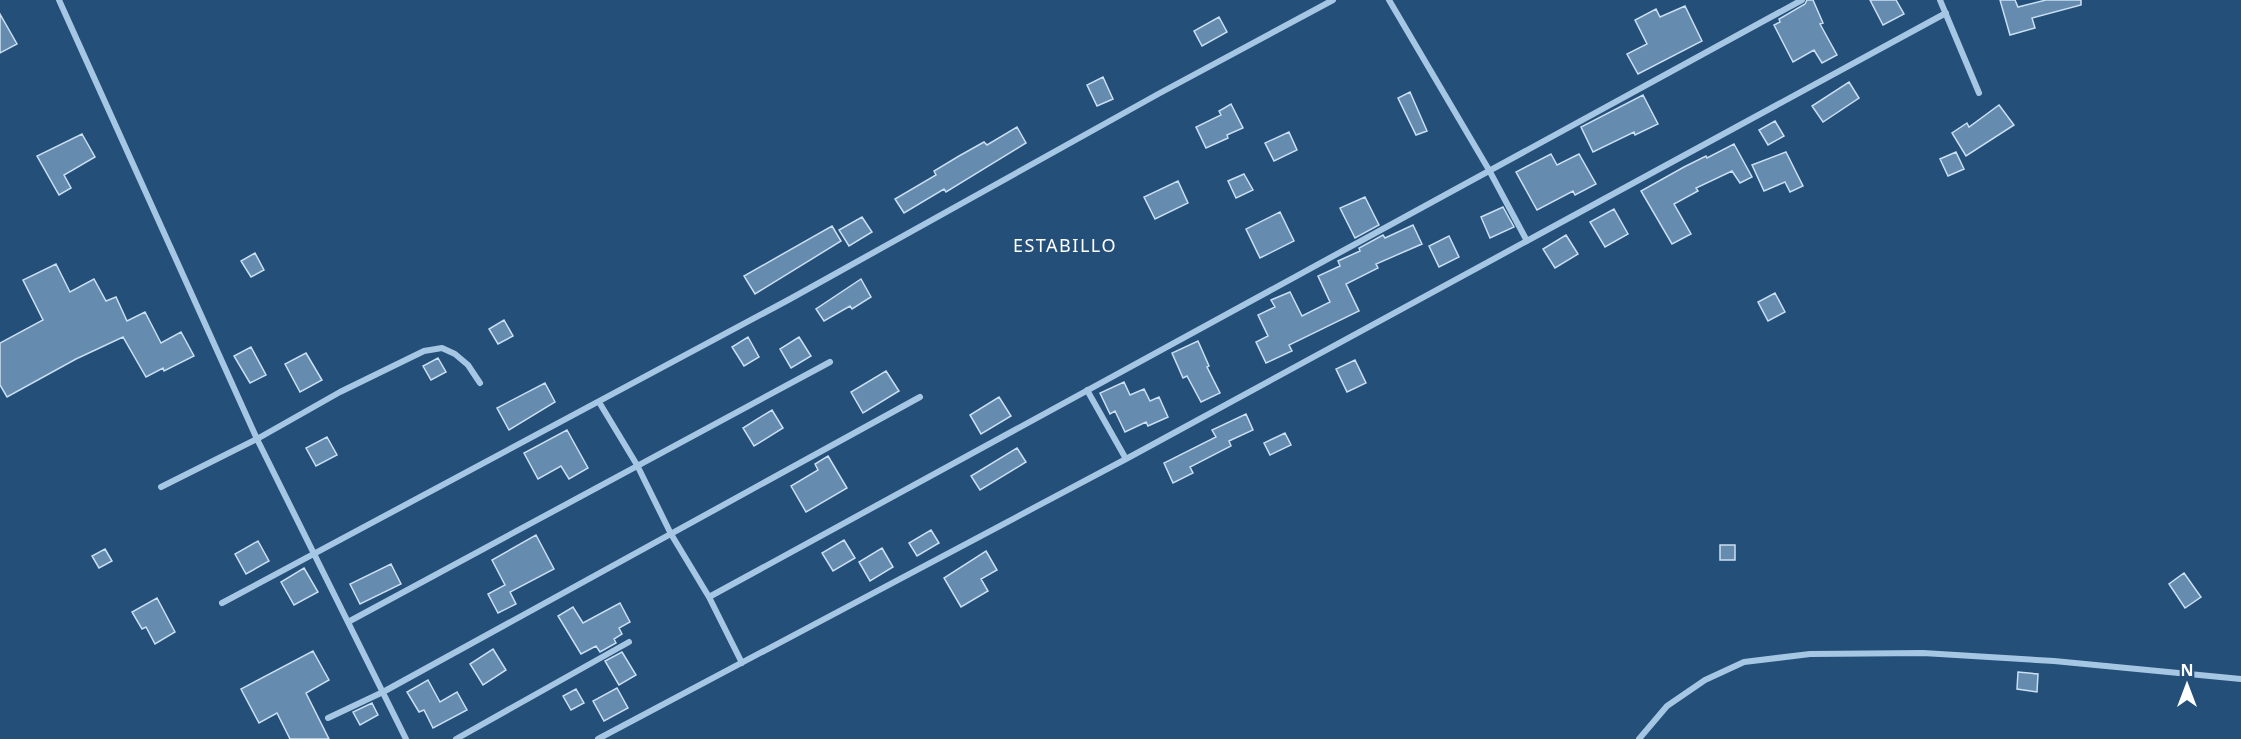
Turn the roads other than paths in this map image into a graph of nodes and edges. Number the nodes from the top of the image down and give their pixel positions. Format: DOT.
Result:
graph roads {
  1 [pos="59,0"];
  2 [pos="1333,0"];
  3 [pos="1389,0"];
  4 [pos="1802,0"];
  5 [pos="1940,0"];
  6 [pos="1946,13"];
  7 [pos="1979,93"];
  8 [pos="1489,170"];
  9 [pos="1527,241"];
  10 [pos="830,362"];
  11 [pos="480,383"];
  12 [pos="1088,390"];
  13 [pos="920,397"];
  14 [pos="599,402"];
  15 [pos="257,440"];
  16 [pos="1126,459"];
  17 [pos="637,465"];
  18 [pos="161,487"];
  19 [pos="671,534"];
  20 [pos="314,555"];
  21 [pos="709,597"];
  22 [pos="222,603"];
  23 [pos="348,622"];
  24 [pos="629,642"];
  25 [pos="742,663"];
  26 [pos="2241,679"];
  27 [pos="383,692"];
  28 [pos="328,718"];
  29 [pos="406,739"];
  30 [pos="456,739"];
  31 [pos="598,739"];
  32 [pos="1640,739"];
  1 -- 15 [label="street"];
  2 -- 14 [label="street"];
  3 -- 8 [label="street"];
  4 -- 8 [label="street"];
  5 -- 6 [label="street"];
  6 -- 7 [label="street"];
  6 -- 9 [label="street"];
  8 -- 9 [label="street"];
  8 -- 12 [label="street"];
  9 -- 16 [label="street"];
  10 -- 17 [label="street"];
  11 -- 15 [label="street"];
  12 -- 16 [label="street"];
  12 -- 21 [label="street"];
  13 -- 19 [label="street"];
  14 -- 17 [label="street"];
  14 -- 20 [label="street"];
  15 -- 18 [label="street"];
  15 -- 20 [label="street"];
  16 -- 25 [label="street"];
  17 -- 19 [label="street"];
  17 -- 23 [label="street"];
  19 -- 21 [label="street"];
  19 -- 27 [label="street"];
  20 -- 22 [label="street"];
  20 -- 23 [label="street"];
  21 -- 25 [label="street"];
  23 -- 27 [label="street"];
  24 -- 30 [label="street"];
  25 -- 31 [label="street"];
  26 -- 32 [label="street"];
  27 -- 28 [label="street"];
  27 -- 29 [label="street"];
}
